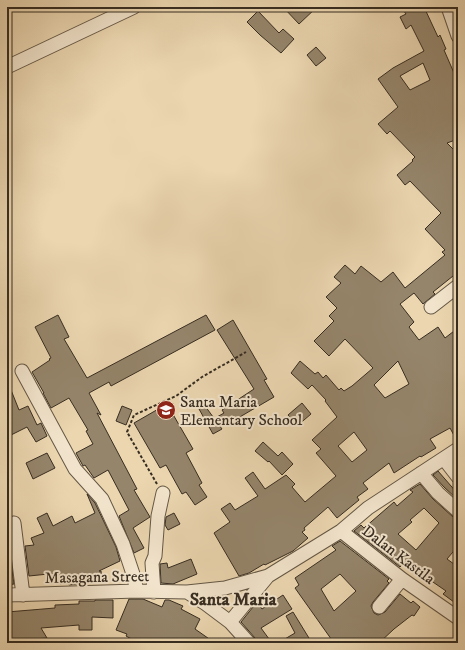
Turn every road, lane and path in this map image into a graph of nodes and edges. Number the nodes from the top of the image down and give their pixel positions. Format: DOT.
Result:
graph roads {
  1 [pos="134,7"];
  2 [pos="448,7"];
  3 [pos="458,36"];
  4 [pos="7,67"];
  5 [pos="458,286"];
  6 [pos="431,308"];
  7 [pos="246,352"];
  8 [pos="22,371"];
  9 [pos="458,450"];
  10 [pos="444,459"];
  11 [pos="422,473"];
  12 [pos="458,477"];
  13 [pos="163,494"];
  14 [pos="458,511"];
  15 [pos="14,523"];
  16 [pos="341,531"];
  17 [pos="268,576"];
  18 [pos="402,579"];
  19 [pos="137,591"];
  20 [pos="154,592"];
  21 [pos="187,592"];
  22 [pos="7,595"];
  23 [pos="23,595"];
  24 [pos="379,607"];
  25 [pos="458,618"];
  26 [pos="230,622"];
  27 [pos="249,643"];
  1 -- 4 [label="street"];
  2 -- 3 [label="street"];
  5 -- 6 [label="street"];
  7 -- 13 [label="path"];
  8 -- 19 [label="street"];
  9 -- 10 [label="street"];
  10 -- 11 [label="street"];
  10 -- 12 [label="street"];
  11 -- 14 [label="street"];
  11 -- 16 [label="street"];
  13 -- 20 [label="street"];
  15 -- 23 [label="street"];
  16 -- 17 [label="street"];
  16 -- 18 [label="street, Dalan Kastila"];
  17 -- 21 [label="street, Masagana Street"];
  17 -- 26 [label="street"];
  18 -- 24 [label="street"];
  18 -- 25 [label="street, Dalan Kastila"];
  19 -- 20 [label="street, Masagana Street"];
  19 -- 23 [label="street, Masagana Street"];
  20 -- 21 [label="street, Masagana Street"];
  21 -- 26 [label="street"];
  22 -- 23 [label="street, Masagana Street"];
  26 -- 27 [label="street"];
}
